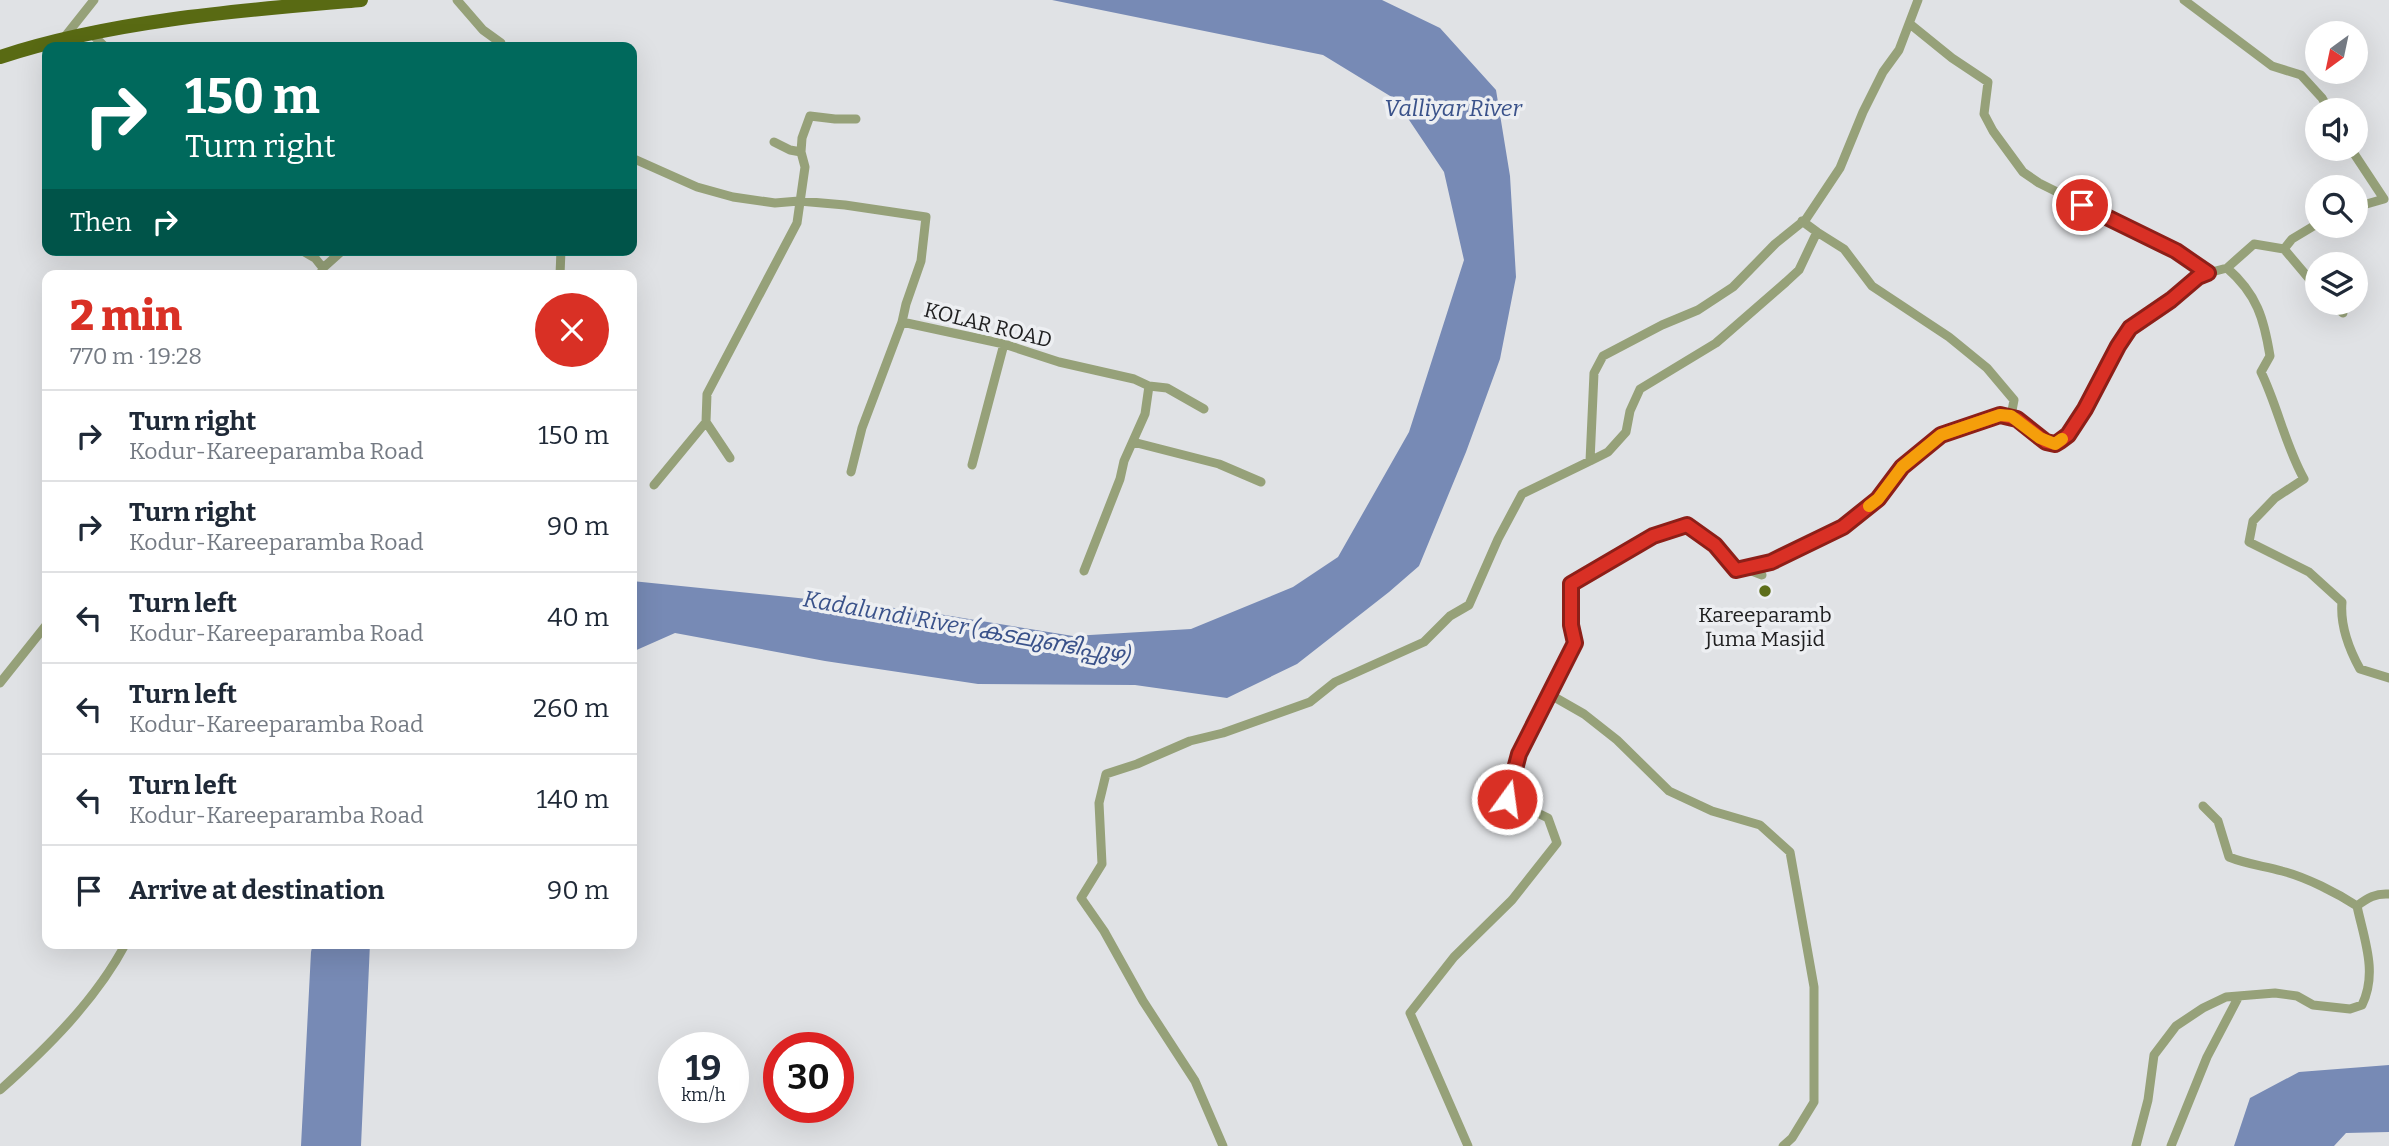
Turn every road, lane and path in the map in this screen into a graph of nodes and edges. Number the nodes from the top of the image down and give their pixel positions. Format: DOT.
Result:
graph roads {
  1 [pos="94,0"];
  2 [pos="361,0"];
  3 [pos="457,0"];
  4 [pos="1918,0"];
  5 [pos="2184,0"];
  6 [pos="1910,24"];
  7 [pos="92,34"];
  8 [pos="63,39"];
  9 [pos="51,42"];
  10 [pos="100,42"];
  11 [pos="500,42"];
  12 [pos="42,44"];
  13 [pos="1,54"];
  14 [pos="2322,98"];
  15 [pos="856,119"];
  16 [pos="774,142"];
  17 [pos="801,152"];
  18 [pos="637,160"];
  19 [pos="2359,161"];
  20 [pos="2386,199"];
  21 [pos="799,201"];
  22 [pos="2368,204"];
  23 [pos="1802,221"];
  24 [pos="2305,231"];
  25 [pos="1817,232"];
  26 [pos="2284,250"];
  27 [pos="336,256"];
  28 [pos="2227,268"];
  29 [pos="322,270"];
  30 [pos="2208,273"];
  31 [pos="2305,274"];
  32 [pos="902,322"];
  33 [pos="1004,344"];
  34 [pos="1149,386"];
  35 [pos="1204,409"];
  36 [pos="2011,416"];
  37 [pos="706,422"];
  38 [pos="1133,442"];
  39 [pos="730,458"];
  40 [pos="1590,461"];
  41 [pos="972,465"];
  42 [pos="851,472"];
  43 [pos="1261,482"];
  44 [pos="654,485"];
  45 [pos="1736,570"];
  46 [pos="1084,571"];
  47 [pos="1762,575"];
  48 [pos="42,630"];
  49 [pos="2389,678"];
  50 [pos="0,683"];
  51 [pos="1549,694"];
  52 [pos="2203,806"];
  53 [pos="2389,894"];
  54 [pos="2357,906"];
  55 [pos="123,949"];
  56 [pos="2239,996"];
  57 [pos="0,1090"];
  58 [pos="1223,1146"];
  59 [pos="1468,1146"];
  60 [pos="1783,1146"];
  61 [pos="2136,1146"];
  62 [pos="2171,1146"];
  1 -- 8 [label="street"];
  2 -- 7 [label="main road"];
  3 -- 11 [label="street"];
  4 -- 6 [label="street"];
  5 -- 14 [label="street"];
  6 -- 23 [label="street"];
  6 -- 30 [label="street"];
  7 -- 8 [label="main road"];
  7 -- 10 [label="street"];
  8 -- 9 [label="main road"];
  12 -- 13 [label="main road"];
  15 -- 17 [label="street"];
  16 -- 17 [label="street"];
  17 -- 21 [label="street"];
  18 -- 21 [label="street, KOLAR ROAD"];
  19 -- 20 [label="street"];
  20 -- 22 [label="street"];
  21 -- 32 [label="street, KOLAR ROAD"];
  21 -- 37 [label="street"];
  23 -- 25 [label="street"];
  23 -- 40 [label="street"];
  24 -- 26 [label="street"];
  25 -- 36 [label="street"];
  25 -- 40 [label="street"];
  26 -- 28 [label="street"];
  26 -- 31 [label="street"];
  27 -- 29 [label="street"];
  28 -- 30 [label="street"];
  28 -- 49 [label="street"];
  30 -- 36 [label="street"];
  32 -- 33 [label="street, KOLAR ROAD"];
  32 -- 42 [label="street"];
  33 -- 34 [label="street, KOLAR ROAD"];
  33 -- 41 [label="street"];
  34 -- 35 [label="street, KOLAR ROAD"];
  34 -- 38 [label="street"];
  36 -- 45 [label="street"];
  37 -- 39 [label="street"];
  37 -- 44 [label="street"];
  38 -- 43 [label="street"];
  38 -- 46 [label="street"];
  40 -- 58 [label="street"];
  45 -- 47 [label="street"];
  45 -- 51 [label="street"];
  48 -- 50 [label="street"];
  51 -- 59 [label="street"];
  51 -- 60 [label="street"];
  52 -- 54 [label="street"];
  53 -- 54 [label="street"];
  54 -- 56 [label="street"];
  55 -- 57 [label="street"];
  56 -- 61 [label="street"];
  56 -- 62 [label="street"];
}
